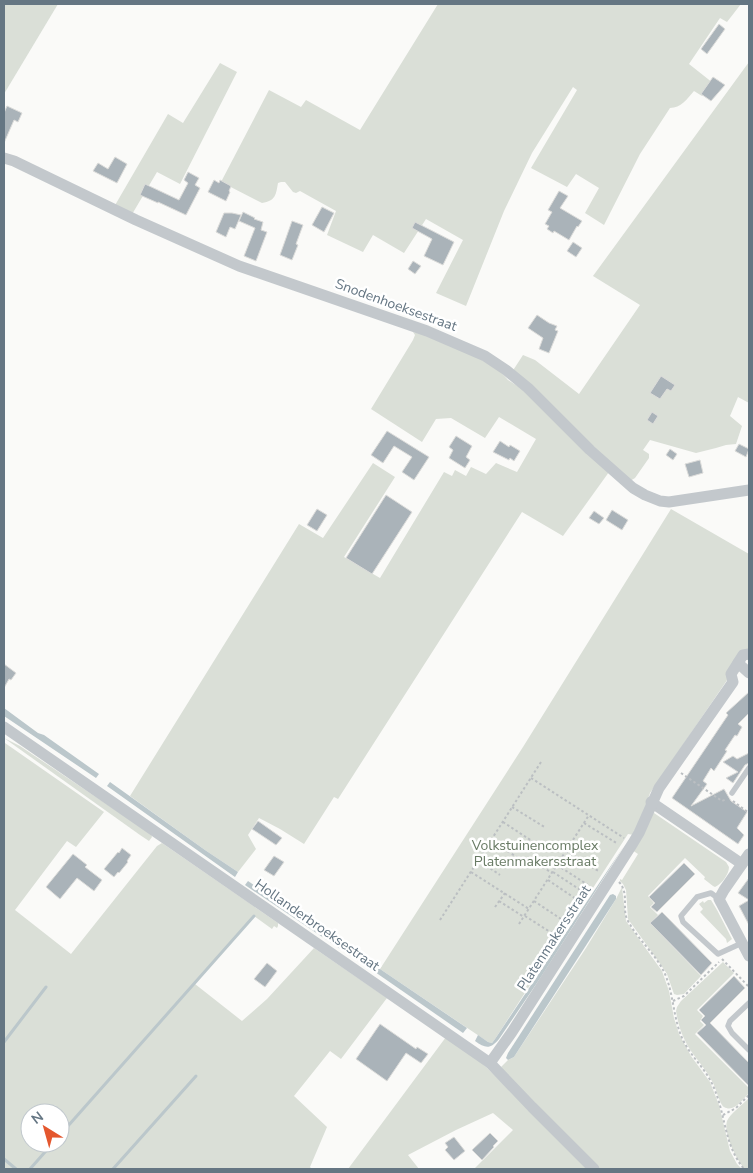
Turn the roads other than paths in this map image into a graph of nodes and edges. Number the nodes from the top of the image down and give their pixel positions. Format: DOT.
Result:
graph roads {
  1 [pos="4,158"];
  2 [pos="749,490"];
  3 [pos="749,654"];
  4 [pos="738,663"];
  5 [pos="749,673"];
  6 [pos="4,727"];
  7 [pos="749,768"];
  8 [pos="732,793"];
  9 [pos="652,802"];
  10 [pos="749,854"];
  11 [pos="742,864"];
  12 [pos="719,898"];
  13 [pos="742,943"];
  14 [pos="749,956"];
  15 [pos="749,1003"];
  16 [pos="749,1050"];
  17 [pos="490,1063"];
  18 [pos="594,1169"];
  1 -- 2 [label="street, Snodenhoeksestraat"];
  3 -- 4 [label="street"];
  4 -- 5 [label="street"];
  4 -- 9 [label="street, Platenmakersstraat"];
  6 -- 17 [label="street, Hollanderbroeksestraat"];
  7 -- 8 [label="lane"];
  9 -- 11 [label="street"];
  9 -- 17 [label="street, Platenmakersstraat"];
  10 -- 11 [label="street"];
  11 -- 12 [label="street"];
  12 -- 13 [label="street"];
  12 -- 13 [label="lane"];
  13 -- 14 [label="street"];
  15 -- 16 [label="lane"];
  17 -- 18 [label="street, Hollanderbroeksestraat"];
}
